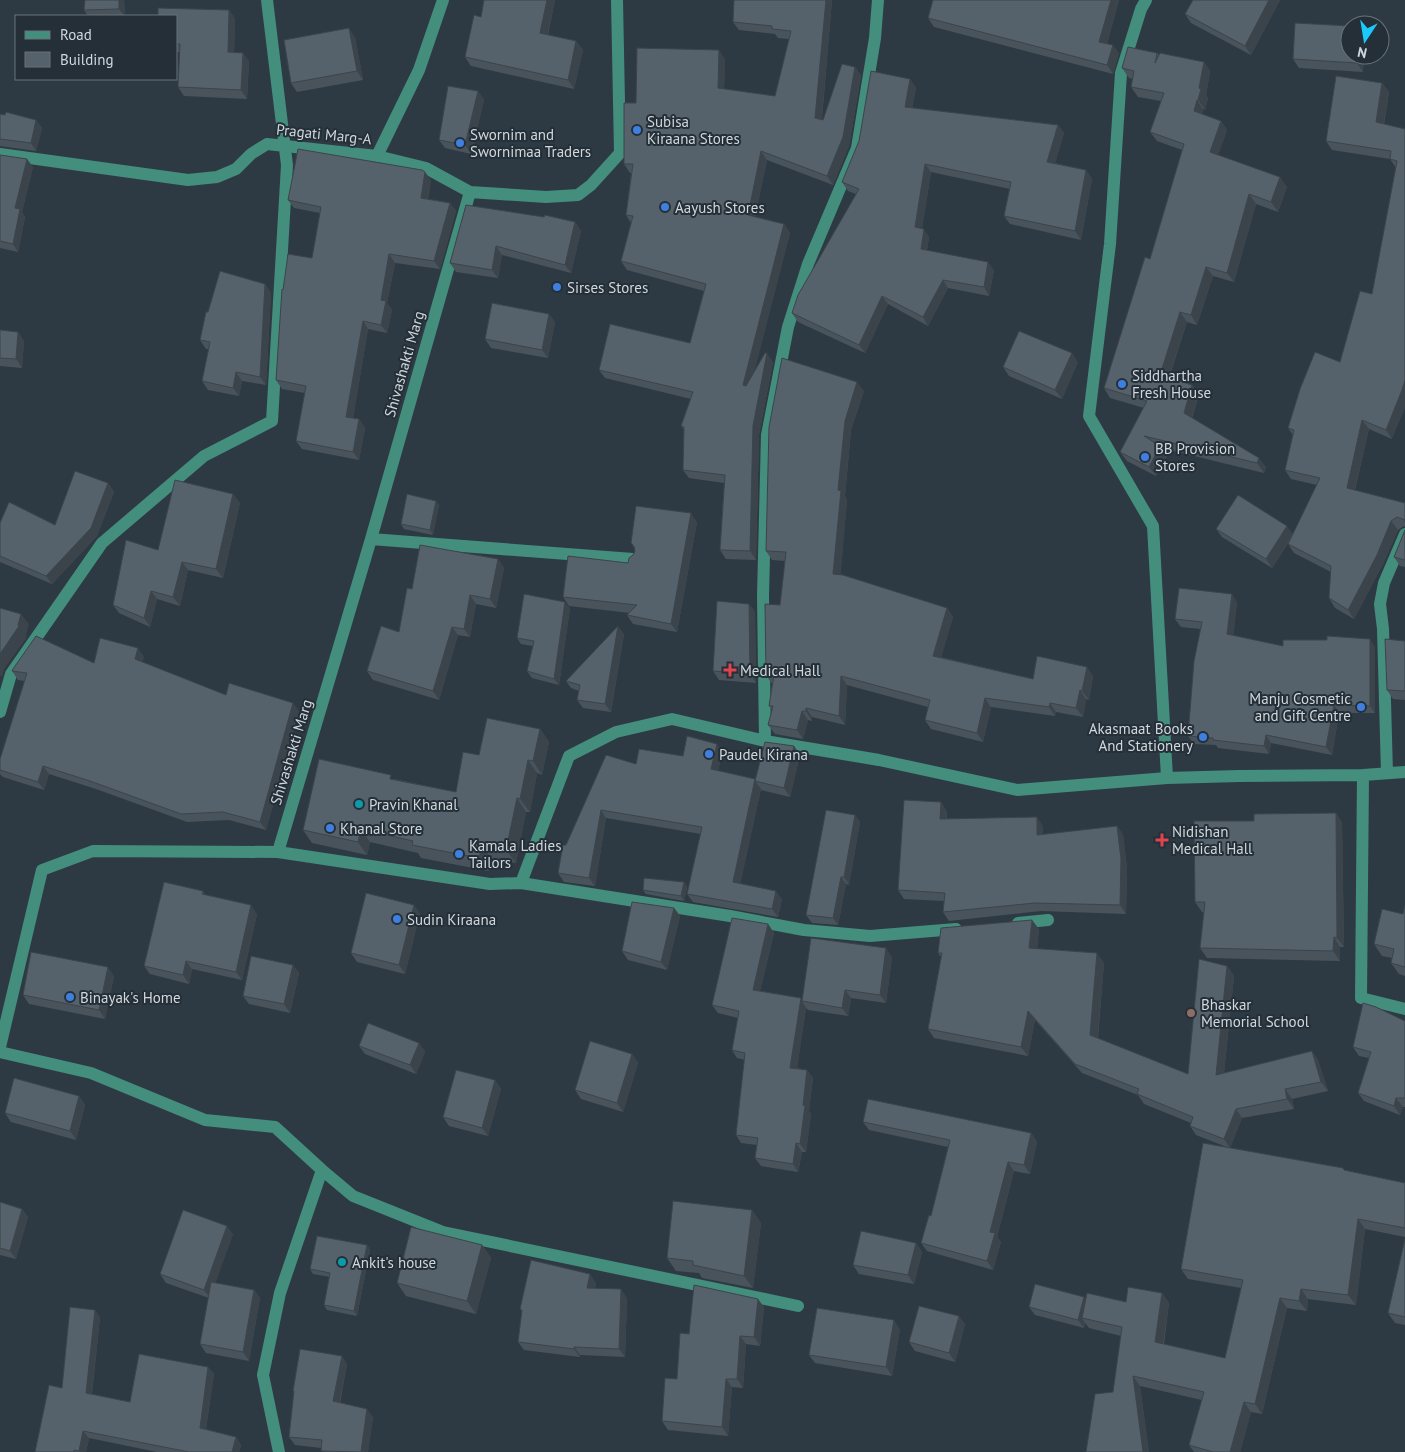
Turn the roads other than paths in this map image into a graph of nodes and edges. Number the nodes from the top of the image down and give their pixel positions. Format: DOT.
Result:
graph roads {
  1 [pos="267,0"];
  2 [pos="443,0"];
  3 [pos="617,0"];
  4 [pos="878,0"];
  5 [pos="1146,0"];
  6 [pos="283,145"];
  7 [pos="0,154"];
  8 [pos="377,156"];
  9 [pos="470,192"];
  10 [pos="1405,534"];
  11 [pos="371,539"];
  12 [pos="633,559"];
  13 [pos="0,712"];
  14 [pos="765,741"];
  15 [pos="1405,772"];
  16 [pos="1387,773"];
  17 [pos="1363,775"];
  18 [pos="1168,778"];
  19 [pos="278,852"];
  20 [pos="521,883"];
  21 [pos="1048,920"];
  22 [pos="1008,924"];
  23 [pos="969,928"];
  24 [pos="1405,1009"];
  25 [pos="0,1047"];
  26 [pos="0,1052"];
  27 [pos="322,1170"];
  28 [pos="798,1306"];
  29 [pos="279,1452"];
  1 -- 6 [label="street"];
  2 -- 8 [label="street"];
  3 -- 9 [label="street"];
  4 -- 14 [label="street"];
  5 -- 18 [label="street"];
  6 -- 7 [label="street, Pragati Marg-A"];
  6 -- 8 [label="street, Pragati Marg-A"];
  6 -- 13 [label="street"];
  8 -- 9 [label="street, Pragati Marg-A"];
  9 -- 11 [label="street, Shivashakti Marg"];
  10 -- 16 [label="street"];
  11 -- 12 [label="street"];
  11 -- 19 [label="street, Shivashakti Marg"];
  14 -- 18 [label="street"];
  14 -- 20 [label="street"];
  15 -- 16 [label="street"];
  16 -- 17 [label="street"];
  17 -- 18 [label="street"];
  17 -- 24 [label="street"];
  19 -- 20 [label="street"];
  19 -- 25 [label="street"];
  20 -- 23 [label="street"];
  21 -- 22 [label="street"];
  26 -- 27 [label="street"];
  27 -- 28 [label="street"];
  27 -- 29 [label="street"];
}
